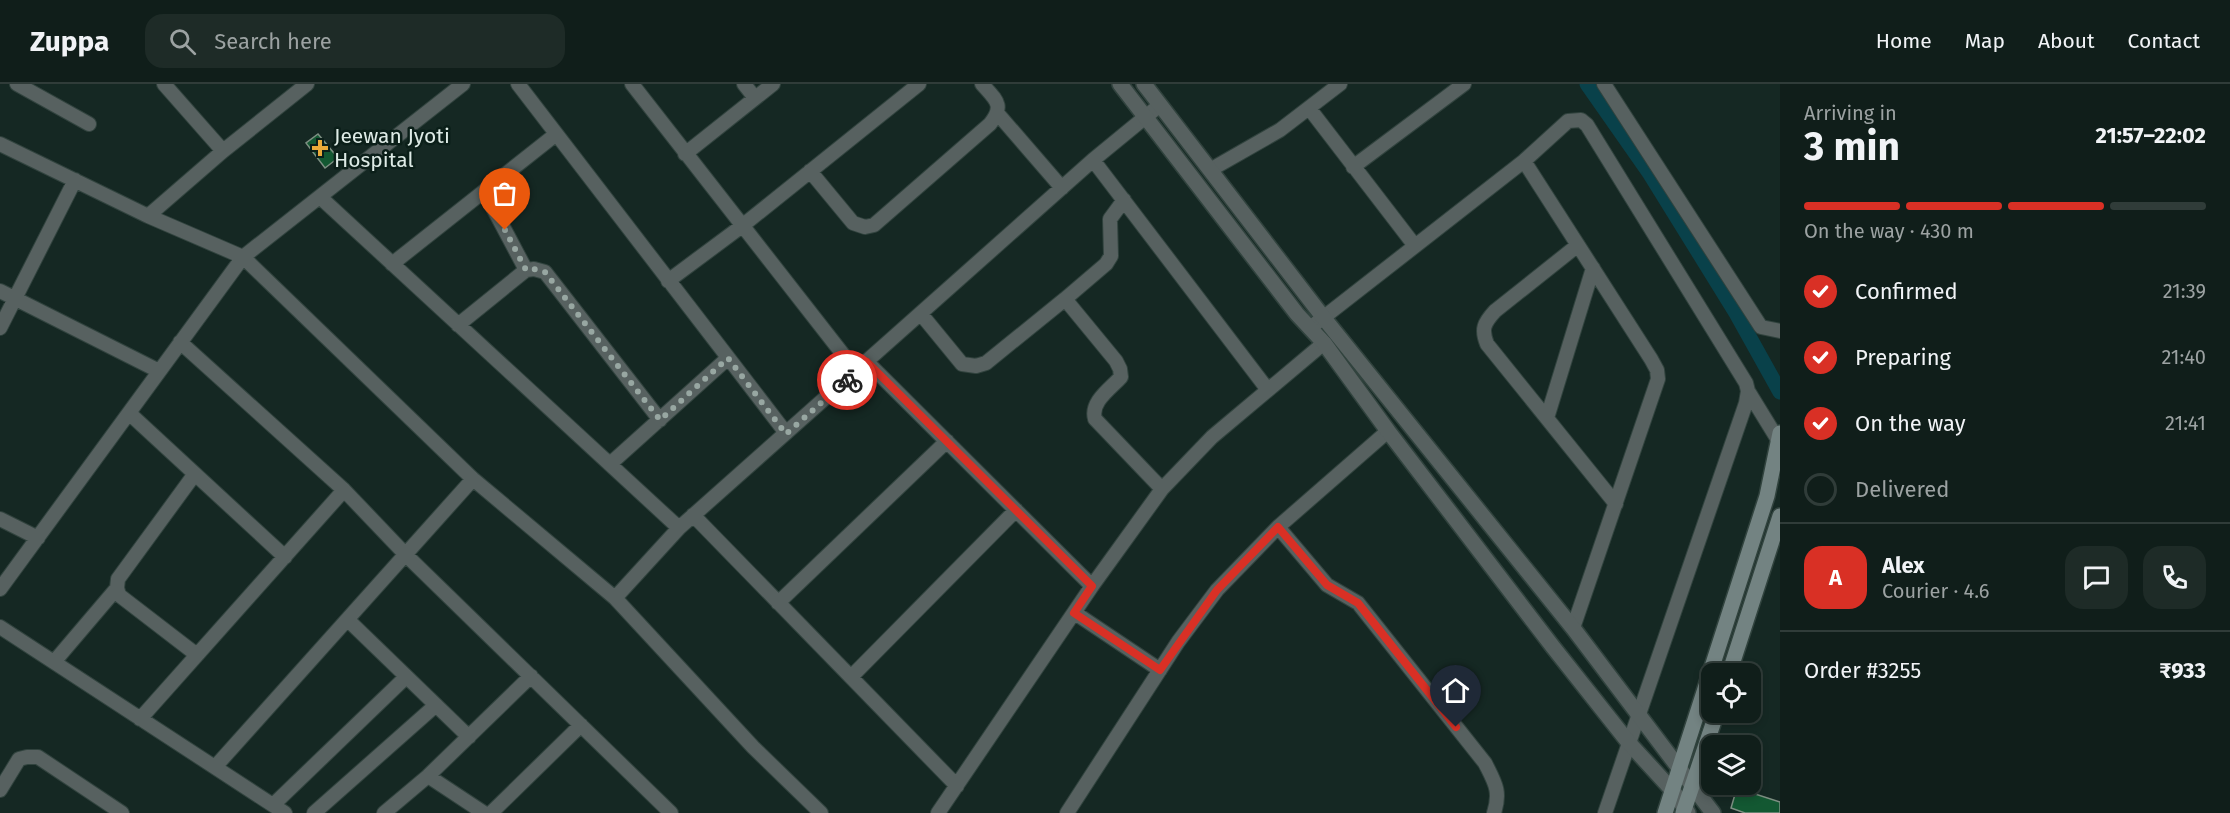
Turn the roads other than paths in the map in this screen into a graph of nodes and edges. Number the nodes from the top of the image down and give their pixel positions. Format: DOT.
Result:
graph roads {
  1 [pos="17,84"];
  2 [pos="164,84"];
  3 [pos="305,84"];
  4 [pos="463,84"];
  5 [pos="518,84"];
  6 [pos="632,84"];
  7 [pos="744,84"];
  8 [pos="773,84"];
  9 [pos="919,84"];
  10 [pos="982,84"];
  11 [pos="1120,84"];
  12 [pos="1340,84"];
  13 [pos="1464,84"];
  14 [pos="1604,84"];
  15 [pos="1151,86"];
  16 [pos="755,98"];
  17 [pos="1160,105"];
  18 [pos="1309,108"];
  19 [pos="998,114"];
  20 [pos="1144,117"];
  21 [pos="89,124"];
  22 [pos="555,135"];
  23 [pos="0,144"];
  24 [pos="223,152"];
  25 [pos="685,154"];
  26 [pos="1093,160"];
  27 [pos="1524,161"];
  28 [pos="1353,167"];
  29 [pos="1210,170"];
  30 [pos="810,171"];
  31 [pos="75,180"];
  32 [pos="1062,188"];
  33 [pos="484,191"];
  34 [pos="320,197"];
  35 [pos="1124,200"];
  36 [pos="148,216"];
  37 [pos="742,226"];
  38 [pos="1578,245"];
  39 [pos="1414,246"];
  40 [pos="243,257"];
  41 [pos="392,264"];
  42 [pos="1593,268"];
  43 [pos="526,270"];
  44 [pos="668,281"];
  45 [pos="0,291"];
  46 [pos="14,299"];
  47 [pos="1065,299"];
  48 [pos="921,314"];
  49 [pos="1323,317"];
  50 [pos="458,325"];
  51 [pos="0,328"];
  52 [pos="1310,328"];
  53 [pos="1780,331"];
  54 [pos="180,342"];
  55 [pos="1324,343"];
  56 [pos="728,358"];
  57 [pos="867,362"];
  58 [pos="159,371"];
  59 [pos="856,371"];
  60 [pos="1268,390"];
  61 [pos="1748,390"];
  62 [pos="129,413"];
  63 [pos="1547,418"];
  64 [pos="660,420"];
  65 [pos="1388,431"];
  66 [pos="786,434"];
  67 [pos="1779,439"];
  68 [pos="947,441"];
  69 [pos="610,464"];
  70 [pos="194,475"];
  71 [pos="472,479"];
  72 [pos="1162,489"];
  73 [pos="344,490"];
  74 [pos="1616,504"];
  75 [pos="1016,510"];
  76 [pos="693,515"];
  77 [pos="1780,516"];
  78 [pos="0,519"];
  79 [pos="1278,527"];
  80 [pos="679,528"];
  81 [pos="38,538"];
  82 [pos="406,555"];
  83 [pos="285,557"];
  84 [pos="1092,586"];
  85 [pos="117,588"];
  86 [pos="0,589"];
  87 [pos="615,598"];
  88 [pos="778,603"];
  89 [pos="1074,613"];
  90 [pos="348,620"];
  91 [pos="0,627"];
  92 [pos="1573,628"];
  93 [pos="197,655"];
  94 [pos="54,662"];
  95 [pos="1733,663"];
  96 [pos="1160,670"];
  97 [pos="531,676"];
  98 [pos="406,677"];
  99 [pos="851,677"];
  100 [pos="436,705"];
  101 [pos="1639,717"];
  102 [pos="140,719"];
  103 [pos="1713,723"];
  104 [pos="581,725"];
  105 [pos="469,737"];
  106 [pos="1629,743"];
  107 [pos="215,767"];
  108 [pos="1681,769"];
  109 [pos="428,776"];
  110 [pos="1,786"];
  111 [pos="957,786"];
  112 [pos="1693,787"];
  113 [pos="1672,791"];
  114 [pos="273,805"];
  115 [pos="812,810"];
  116 [pos="117,812"];
  117 [pos="1685,812"];
  118 [pos="285,813"];
  119 [pos="314,813"];
  120 [pos="384,813"];
  121 [pos="484,813"];
  122 [pos="491,813"];
  123 [pos="671,813"];
  124 [pos="938,813"];
  125 [pos="1067,813"];
  126 [pos="1494,813"];
  127 [pos="1605,813"];
  128 [pos="1665,813"];
  129 [pos="1713,813"];
  1 -- 21 [label="street"];
  2 -- 24 [label="street"];
  3 -- 24 [label="street"];
  4 -- 34 [label="street"];
  5 -- 22 [label="street"];
  6 -- 25 [label="street"];
  7 -- 16 [label="street"];
  8 -- 16 [label="street"];
  9 -- 30 [label="street"];
  10 -- 19 [label="street"];
  11 -- 20 [label="street"];
  12 -- 18 [label="street"];
  13 -- 28 [label="street"];
  14 -- 53 [label="street"];
  15 -- 17 [label="street"];
  16 -- 25 [label="street"];
  17 -- 20 [label="street"];
  17 -- 29 [label="street"];
  18 -- 28 [label="street"];
  18 -- 29 [label="street"];
  19 -- 30 [label="street"];
  19 -- 32 [label="street"];
  20 -- 26 [label="street"];
  20 -- 52 [label="street"];
  22 -- 33 [label="street"];
  22 -- 44 [label="street"];
  23 -- 31 [label="street"];
  24 -- 36 [label="street"];
  25 -- 37 [label="street"];
  26 -- 32 [label="street"];
  26 -- 35 [label="street"];
  27 -- 38 [label="street"];
  27 -- 39 [label="street"];
  27 -- 61 [label="street"];
  28 -- 39 [label="street"];
  29 -- 49 [label="street"];
  30 -- 37 [label="street"];
  31 -- 36 [label="street"];
  31 -- 46 [label="street"];
  32 -- 48 [label="street"];
  33 -- 41 [label="street"];
  33 -- 43 [label="street"];
  34 -- 40 [label="street"];
  34 -- 41 [label="street"];
  35 -- 47 [label="street"];
  35 -- 60 [label="street"];
  36 -- 40 [label="street"];
  37 -- 44 [label="street"];
  37 -- 59 [label="street"];
  38 -- 42 [label="street"];
  38 -- 63 [label="street"];
  39 -- 49 [label="street"];
  40 -- 54 [label="street"];
  40 -- 71 [label="street"];
  41 -- 50 [label="street"];
  42 -- 63 [label="street"];
  42 -- 74 [label="street"];
  43 -- 50 [label="street"];
  43 -- 64 [label="street"];
  44 -- 56 [label="street"];
  45 -- 46 [label="street"];
  46 -- 51 [label="street"];
  46 -- 58 [label="street"];
  47 -- 48 [label="street"];
  47 -- 72 [label="street"];
  48 -- 57 [label="street"];
  49 -- 52 [label="street"];
  49 -- 92 [label="street"];
  50 -- 69 [label="street"];
  52 -- 55 [label="street"];
  54 -- 58 [label="street"];
  54 -- 73 [label="street"];
  55 -- 60 [label="street"];
  55 -- 65 [label="street"];
  56 -- 64 [label="street"];
  56 -- 66 [label="street"];
  57 -- 59 [label="street"];
  57 -- 68 [label="street"];
  58 -- 62 [label="street"];
  59 -- 66 [label="street"];
  60 -- 72 [label="street"];
  61 -- 67 [label="street"];
  61 -- 101 [label="street"];
  62 -- 70 [label="street"];
  62 -- 81 [label="street"];
  63 -- 74 [label="street"];
  64 -- 69 [label="street"];
  65 -- 79 [label="street"];
  65 -- 106 [label="street"];
  66 -- 76 [label="street"];
  67 -- 108 [label="main road"];
  68 -- 75 [label="street"];
  68 -- 88 [label="street"];
  69 -- 80 [label="street"];
  70 -- 83 [label="street"];
  70 -- 85 [label="street"];
  71 -- 82 [label="street"];
  71 -- 87 [label="street"];
  72 -- 84 [label="street"];
  73 -- 82 [label="street"];
  73 -- 83 [label="street"];
  74 -- 92 [label="street"];
  75 -- 84 [label="street"];
  75 -- 99 [label="street"];
  76 -- 80 [label="street"];
  76 -- 88 [label="street"];
  77 -- 95 [label="main road"];
  78 -- 81 [label="street"];
  79 -- 96 [label="street"];
  79 -- 126 [label="street"];
  80 -- 87 [label="street"];
  81 -- 86 [label="street"];
  82 -- 90 [label="street"];
  82 -- 97 [label="street"];
  83 -- 93 [label="street"];
  84 -- 89 [label="street"];
  85 -- 93 [label="street"];
  85 -- 94 [label="street"];
  87 -- 115 [label="street"];
  88 -- 99 [label="street"];
  89 -- 96 [label="street"];
  89 -- 111 [label="street"];
  90 -- 98 [label="street"];
  90 -- 107 [label="street"];
  91 -- 94 [label="street"];
  92 -- 101 [label="street"];
  93 -- 102 [label="street"];
  94 -- 102 [label="street"];
  96 -- 125 [label="street"];
  97 -- 104 [label="street"];
  97 -- 105 [label="street"];
  98 -- 100 [label="street"];
  98 -- 114 [label="street"];
  99 -- 111 [label="street"];
  100 -- 105 [label="street"];
  100 -- 119 [label="street"];
  101 -- 106 [label="street"];
  101 -- 108 [label="street"];
  102 -- 107 [label="street"];
  103 -- 112 [label="main road"];
  104 -- 122 [label="street"];
  104 -- 123 [label="street"];
  105 -- 109 [label="street"];
  106 -- 113 [label="street"];
  106 -- 127 [label="street"];
  107 -- 114 [label="street"];
  108 -- 112 [label="street"];
  108 -- 113 [label="main road"];
  109 -- 120 [label="street"];
  109 -- 121 [label="street"];
  110 -- 116 [label="street"];
  111 -- 124 [label="street"];
  112 -- 117 [label="main road"];
  112 -- 129 [label="street"];
  113 -- 117 [label="street"];
  113 -- 128 [label="main road"];
  114 -- 118 [label="street"];
}
